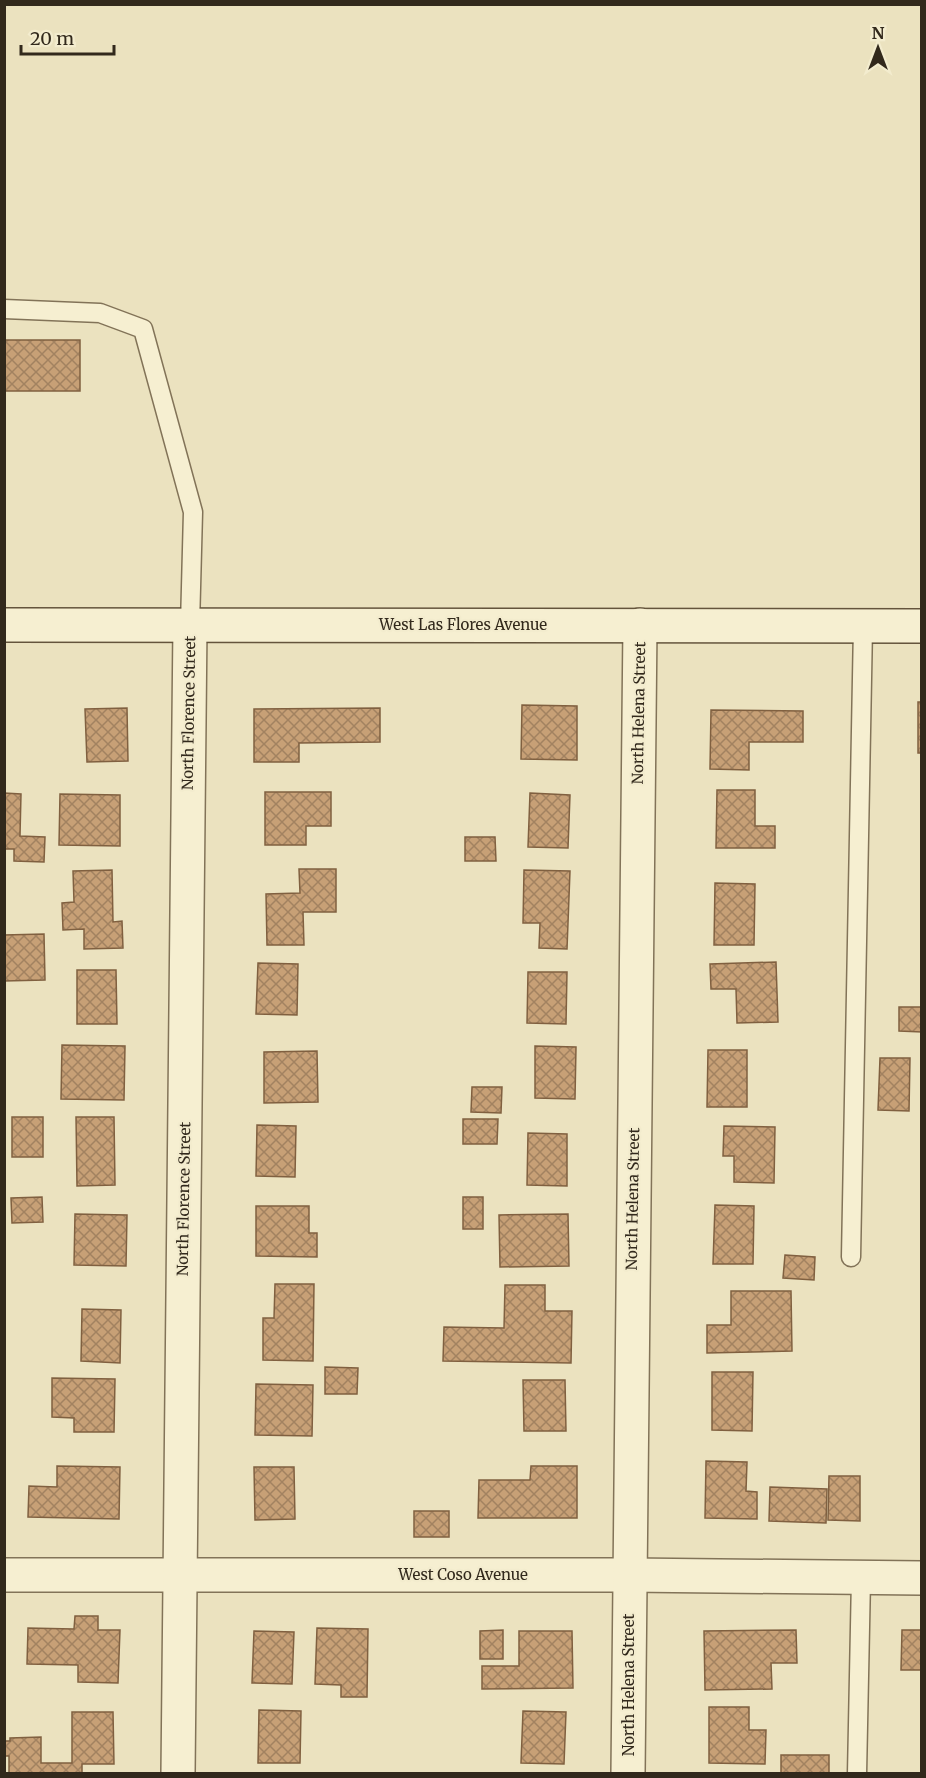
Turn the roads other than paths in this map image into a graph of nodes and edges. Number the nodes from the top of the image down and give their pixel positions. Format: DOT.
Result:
graph roads {
  1 [pos="4,309"];
  2 [pos="4,625"];
  3 [pos="190,625"];
  4 [pos="640,625"];
  5 [pos="863,626"];
  6 [pos="921,626"];
  7 [pos="851,1257"];
  8 [pos="4,1575"];
  9 [pos="629,1575"];
  10 [pos="180,1576"];
  11 [pos="861,1578"];
  12 [pos="921,1578"];
  13 [pos="178,1773"];
  14 [pos="628,1773"];
  15 [pos="857,1773"];
  1 -- 3 [label="lane"];
  2 -- 3 [label="street, West Las Flores Avenue"];
  3 -- 4 [label="street, West Las Flores Avenue"];
  3 -- 10 [label="street, North Florence Street"];
  4 -- 5 [label="street, West Las Flores Avenue"];
  4 -- 9 [label="street, North Helena Street"];
  5 -- 6 [label="street, West Las Flores Avenue"];
  5 -- 7 [label="lane"];
  8 -- 10 [label="street, West Coso Avenue"];
  9 -- 10 [label="street, West Coso Avenue"];
  9 -- 11 [label="street, West Coso Avenue"];
  9 -- 14 [label="street, North Helena Street"];
  10 -- 13 [label="street, North Florence Street"];
  11 -- 12 [label="street, West Coso Avenue"];
  11 -- 15 [label="lane"];
}
